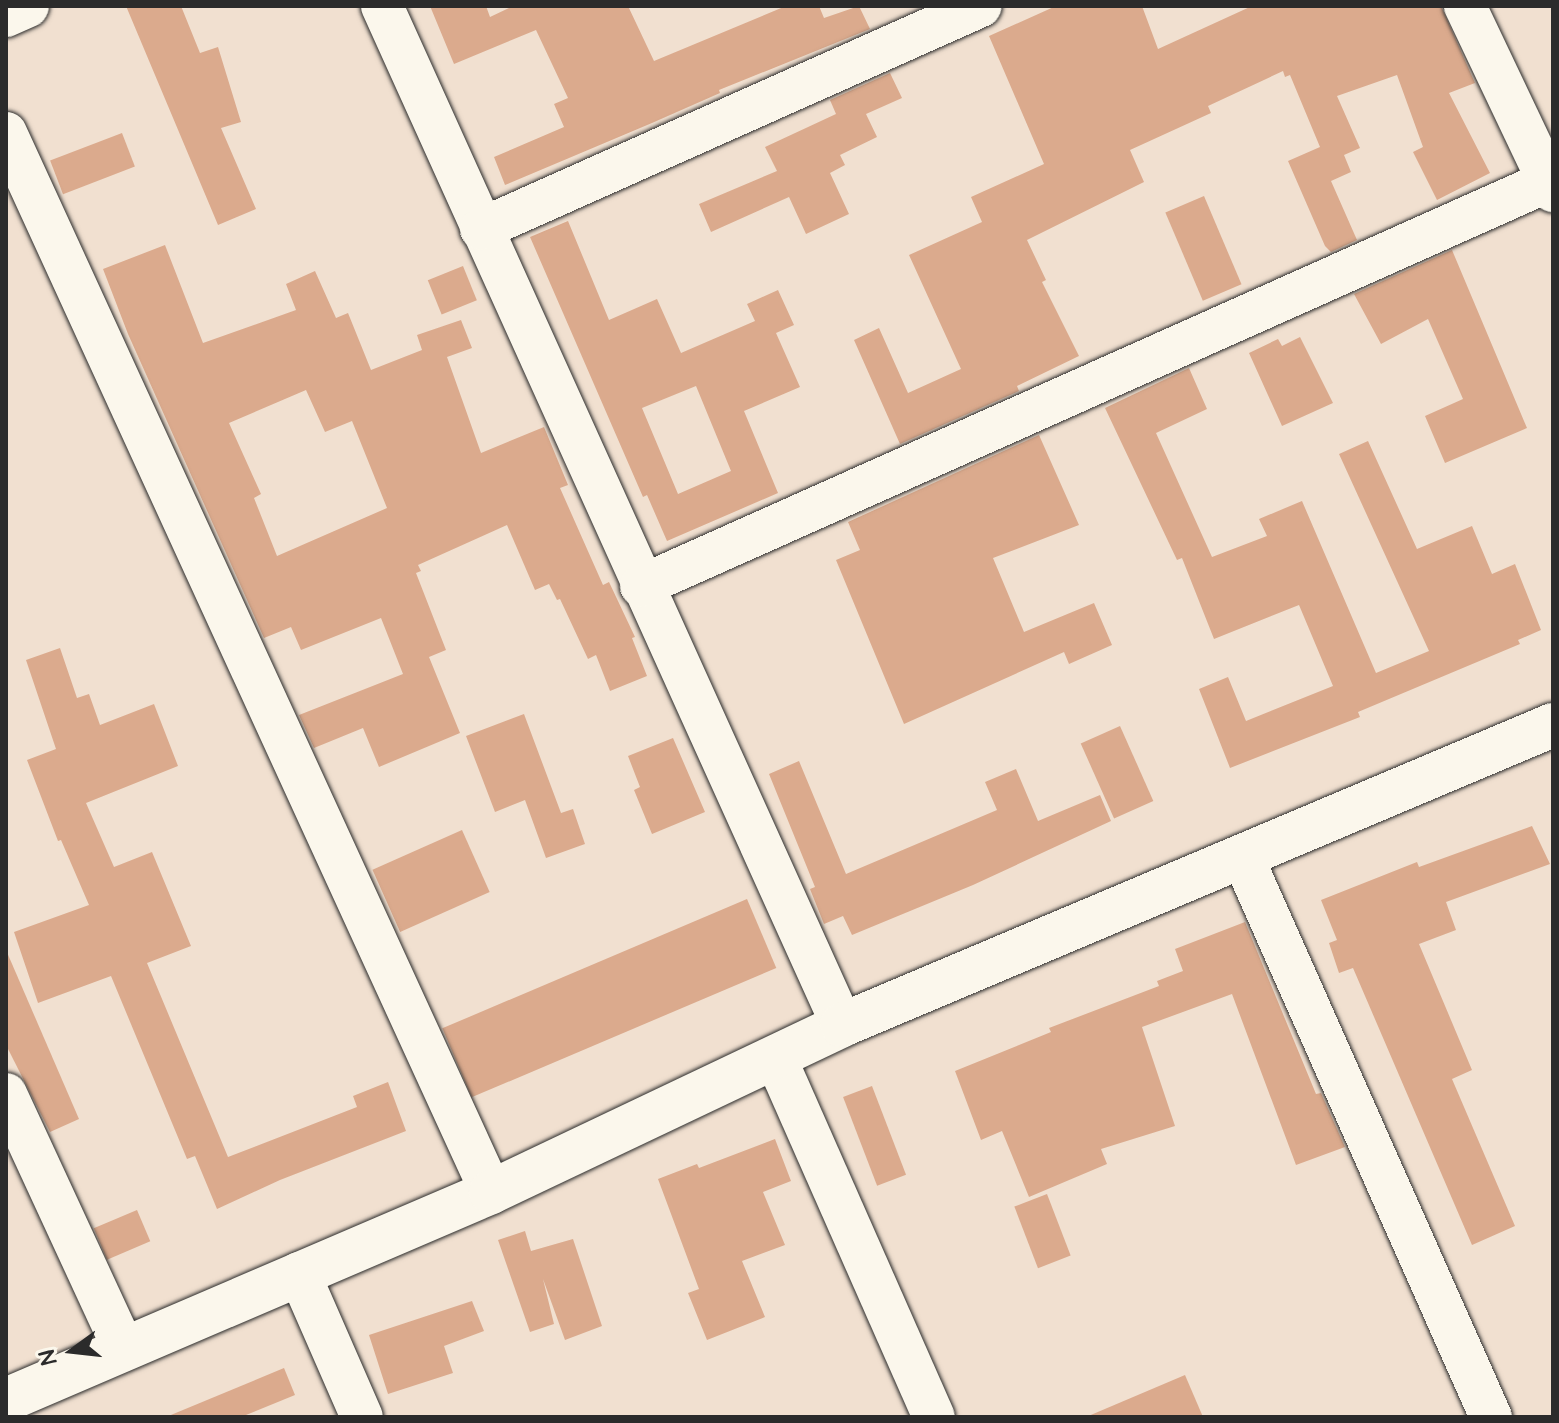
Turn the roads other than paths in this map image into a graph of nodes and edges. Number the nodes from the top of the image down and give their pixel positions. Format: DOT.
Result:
graph roads {
  1 [pos="28,6"];
  2 [pos="382,6"];
  3 [pos="981,6"];
  4 [pos="1465,6"];
  5 [pos="6,16"];
  6 [pos="6,133"];
  7 [pos="1551,184"];
  8 [pos="481,229"];
  9 [pos="641,586"];
  10 [pos="1553,725"];
  11 [pos="1243,858"];
  12 [pos="842,1025"];
  13 [pos="776,1059"];
  14 [pos="6,1094"];
  15 [pos="491,1192"];
  16 [pos="299,1273"];
  17 [pos="123,1347"];
  18 [pos="6,1400"];
  19 [pos="362,1417"];
  20 [pos="934,1417"];
  21 [pos="1491,1417"];
  1 -- 5 [label="street"];
  2 -- 8 [label="street"];
  3 -- 8 [label="street"];
  4 -- 7 [label="street"];
  6 -- 15 [label="street"];
  7 -- 9 [label="street"];
  8 -- 9 [label="street"];
  9 -- 12 [label="street"];
  10 -- 11 [label="main road"];
  11 -- 12 [label="main road"];
  11 -- 21 [label="street"];
  12 -- 13 [label="main road"];
  13 -- 15 [label="main road"];
  13 -- 20 [label="street"];
  14 -- 17 [label="street"];
  15 -- 16 [label="main road"];
  16 -- 17 [label="main road"];
  16 -- 19 [label="street"];
  17 -- 18 [label="main road"];
}
